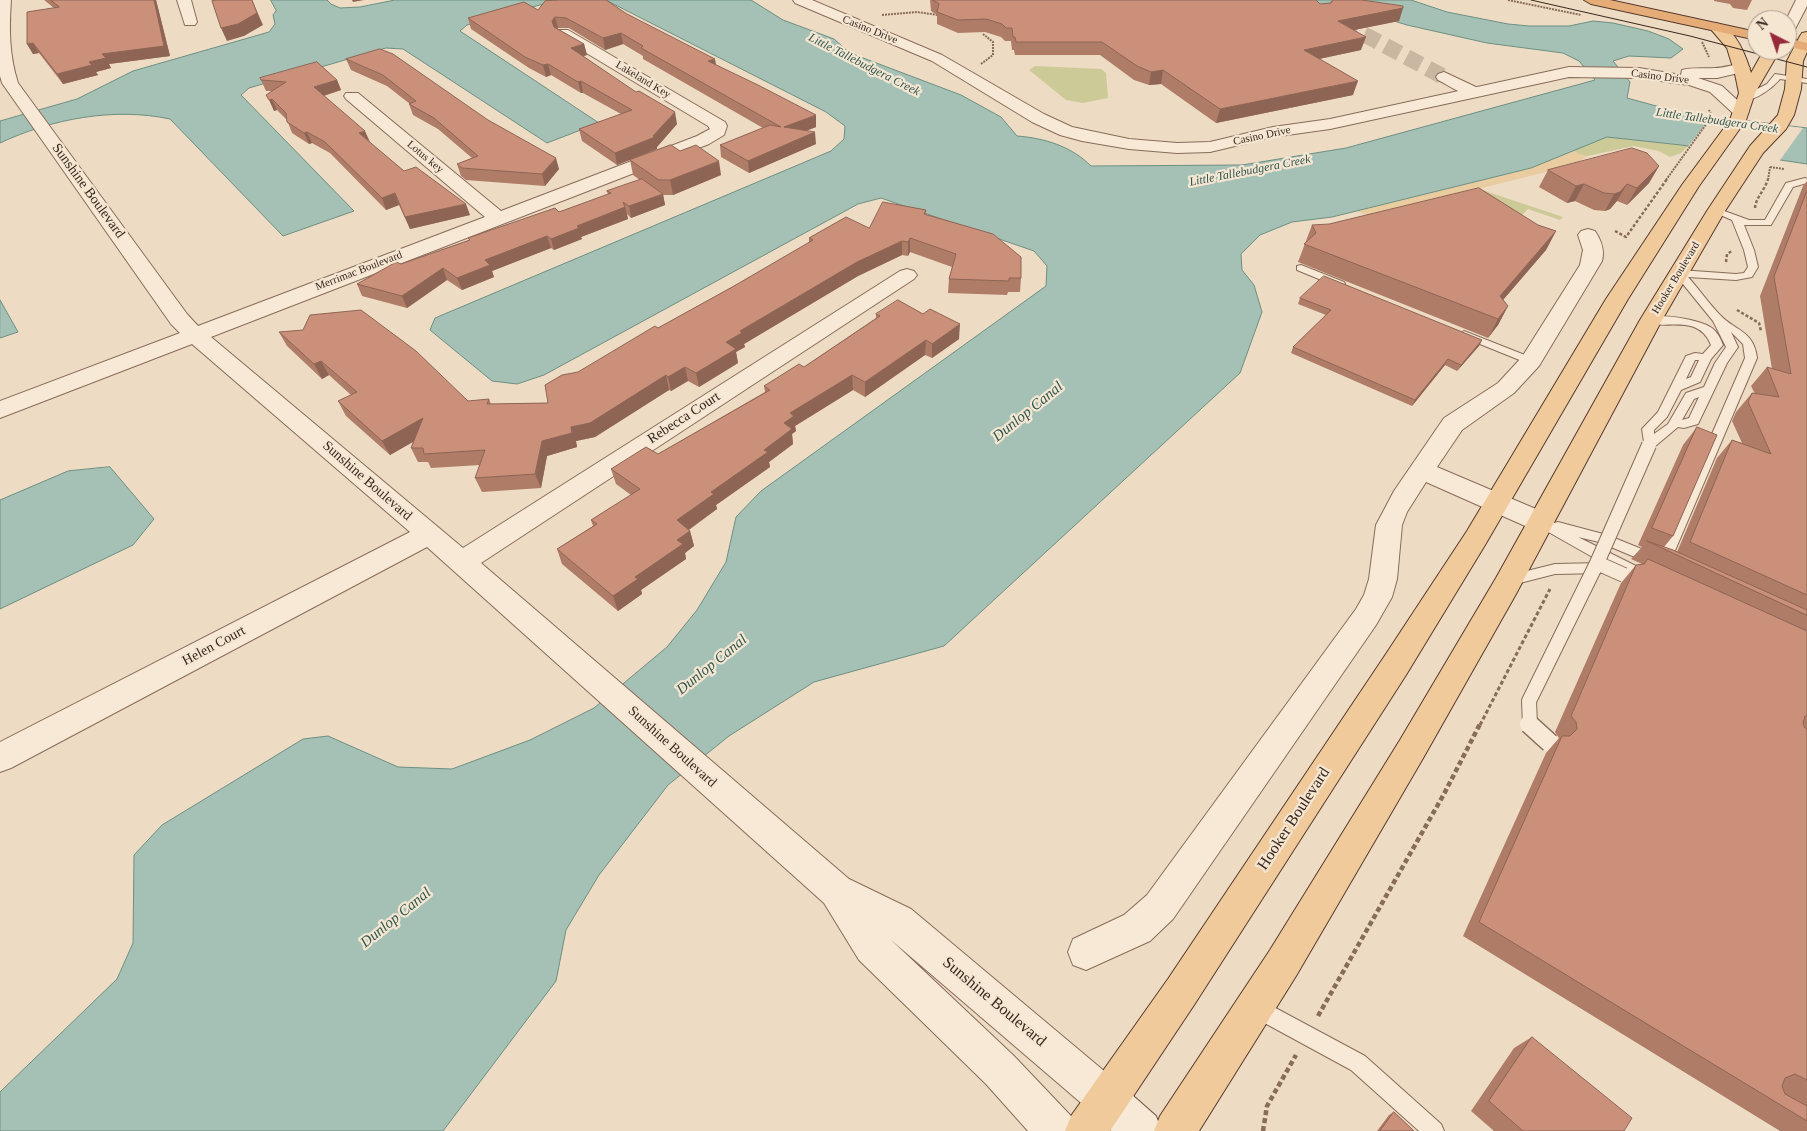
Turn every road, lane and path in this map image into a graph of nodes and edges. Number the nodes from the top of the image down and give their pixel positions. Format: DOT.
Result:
graph roads {
  1 [pos="4,0"];
  2 [pos="184,0"];
  3 [pos="800,0"];
  4 [pos="1591,0"];
  5 [pos="1636,0"];
  6 [pos="1804,0"];
  7 [pos="1797,13"];
  8 [pos="190,22"];
  9 [pos="1747,24"];
  10 [pos="1716,27"];
  11 [pos="563,33"];
  12 [pos="983,34"];
  13 [pos="1747,34"];
  14 [pos="1803,40"];
  15 [pos="1767,60"];
  16 [pos="1742,68"];
  17 [pos="2,70"];
  18 [pos="980,71"];
  19 [pos="1637,73"];
  20 [pos="1444,77"];
  21 [pos="1801,79"];
  22 [pos="1472,91"];
  23 [pos="352,96"];
  24 [pos="1743,105"];
  25 [pos="1712,116"];
  26 [pos="718,131"];
  27 [pos="1805,182"];
  28 [pos="1716,211"];
  29 [pos="497,218"];
  30 [pos="1737,220"];
  31 [pos="1615,231"];
  32 [pos="1588,235"];
  33 [pos="1300,268"];
  34 [pos="1679,272"];
  35 [pos="908,275"];
  36 [pos="1347,287"];
  37 [pos="1716,318"];
  38 [pos="1651,320"];
  39 [pos="1457,332"];
  40 [pos="195,335"];
  41 [pos="1531,361"];
  42 [pos="0,410"];
  43 [pos="1649,445"];
  44 [pos="1421,470"];
  45 [pos="1496,503"];
  46 [pos="1541,522"];
  47 [pos="429,534"];
  48 [pos="462,562"];
  49 [pos="1597,563"];
  50 [pos="1625,567"];
  51 [pos="1508,581"];
  52 [pos="1552,585"];
  53 [pos="1550,743"];
  54 [pos="0,758"];
  55 [pos="836,891"];
  56 [pos="1086,952"];
  57 [pos="1255,1007"];
  58 [pos="1307,1035"];
  59 [pos="1097,1115"];
  60 [pos="1056,1131"];
  61 [pos="1141,1131"];
  62 [pos="1175,1131"];
  63 [pos="1264,1131"];
  64 [pos="1434,1131"];
  1 -- 17 [label="street, Sunshine Boulevard"];
  2 -- 8 [label="street"];
  3 -- 22 [label="street, Casino Drive"];
  4 -- 10 [label="highway"];
  5 -- 9 [label="highway"];
  6 -- 7 [label="street"];
  10 -- 13 [label="highway"];
  10 -- 16 [label="main road"];
  11 -- 26 [label="street, Lakeland Key"];
  12 -- 18 [label="path"];
  14 -- 21 [label="main road, Hooker Boulevard"];
  15 -- 24 [label="main road, Hooker Boulevard"];
  16 -- 19 [label="street"];
  16 -- 24 [label="main road"];
  17 -- 40 [label="street, Sunshine Boulevard"];
  19 -- 22 [label="street, Casino Drive"];
  19 -- 24 [label="street, Casino Drive"];
  20 -- 22 [label="street"];
  21 -- 24 [label="lane"];
  21 -- 28 [label="main road, Hooker Boulevard"];
  23 -- 29 [label="street, Lotus key"];
  24 -- 45 [label="main road, Hooker Boulevard"];
  25 -- 31 [label="path"];
  26 -- 29 [label="street, Merrimac Boulevard"];
  27 -- 30 [label="lane"];
  28 -- 30 [label="lane"];
  28 -- 34 [label="main road, Hooker Boulevard"];
  29 -- 40 [label="street, Merrimac Boulevard"];
  30 -- 34 [label="lane"];
  32 -- 41 [label="street"];
  33 -- 36 [label="lane"];
  34 -- 37 [label="lane"];
  34 -- 38 [label="main road, Hooker Boulevard"];
  35 -- 48 [label="street, Rebecca Court"];
  37 -- 43 [label="lane"];
  37 -- 46 [label="lane"];
  38 -- 43 [label="lane"];
  38 -- 46 [label="main road, Hooker Boulevard"];
  39 -- 41 [label="lane"];
  40 -- 42 [label="street, Merrimac Boulevard"];
  40 -- 47 [label="street, Sunshine Boulevard"];
  41 -- 44 [label="street"];
  43 -- 49 [label="lane, bridge"];
  44 -- 45 [label="street"];
  44 -- 56 [label="street"];
  45 -- 46 [label="street"];
  45 -- 59 [label="main road, Hooker Boulevard"];
  46 -- 50 [label="lane"];
  46 -- 51 [label="main road, Hooker Boulevard"];
  47 -- 48 [label="street, Sunshine Boulevard"];
  47 -- 54 [label="street, Helen Court"];
  48 -- 55 [label="street, Sunshine Boulevard"];
  49 -- 50 [label="lane, bridge"];
  49 -- 53 [label="lane, bridge"];
  50 -- 51 [label="lane"];
  51 -- 57 [label="main road, Hooker Boulevard"];
  52 -- 58 [label="path"];
  55 -- 59 [label="street, Sunshine Boulevard"];
  55 -- 60 [label="street, Sunshine Boulevard"];
  57 -- 58 [label="lane"];
  57 -- 62 [label="main road, Hooker Boulevard"];
  58 -- 63 [label="path"];
  58 -- 64 [label="lane"];
  59 -- 61 [label="street, Sunshine Boulevard"];
}
